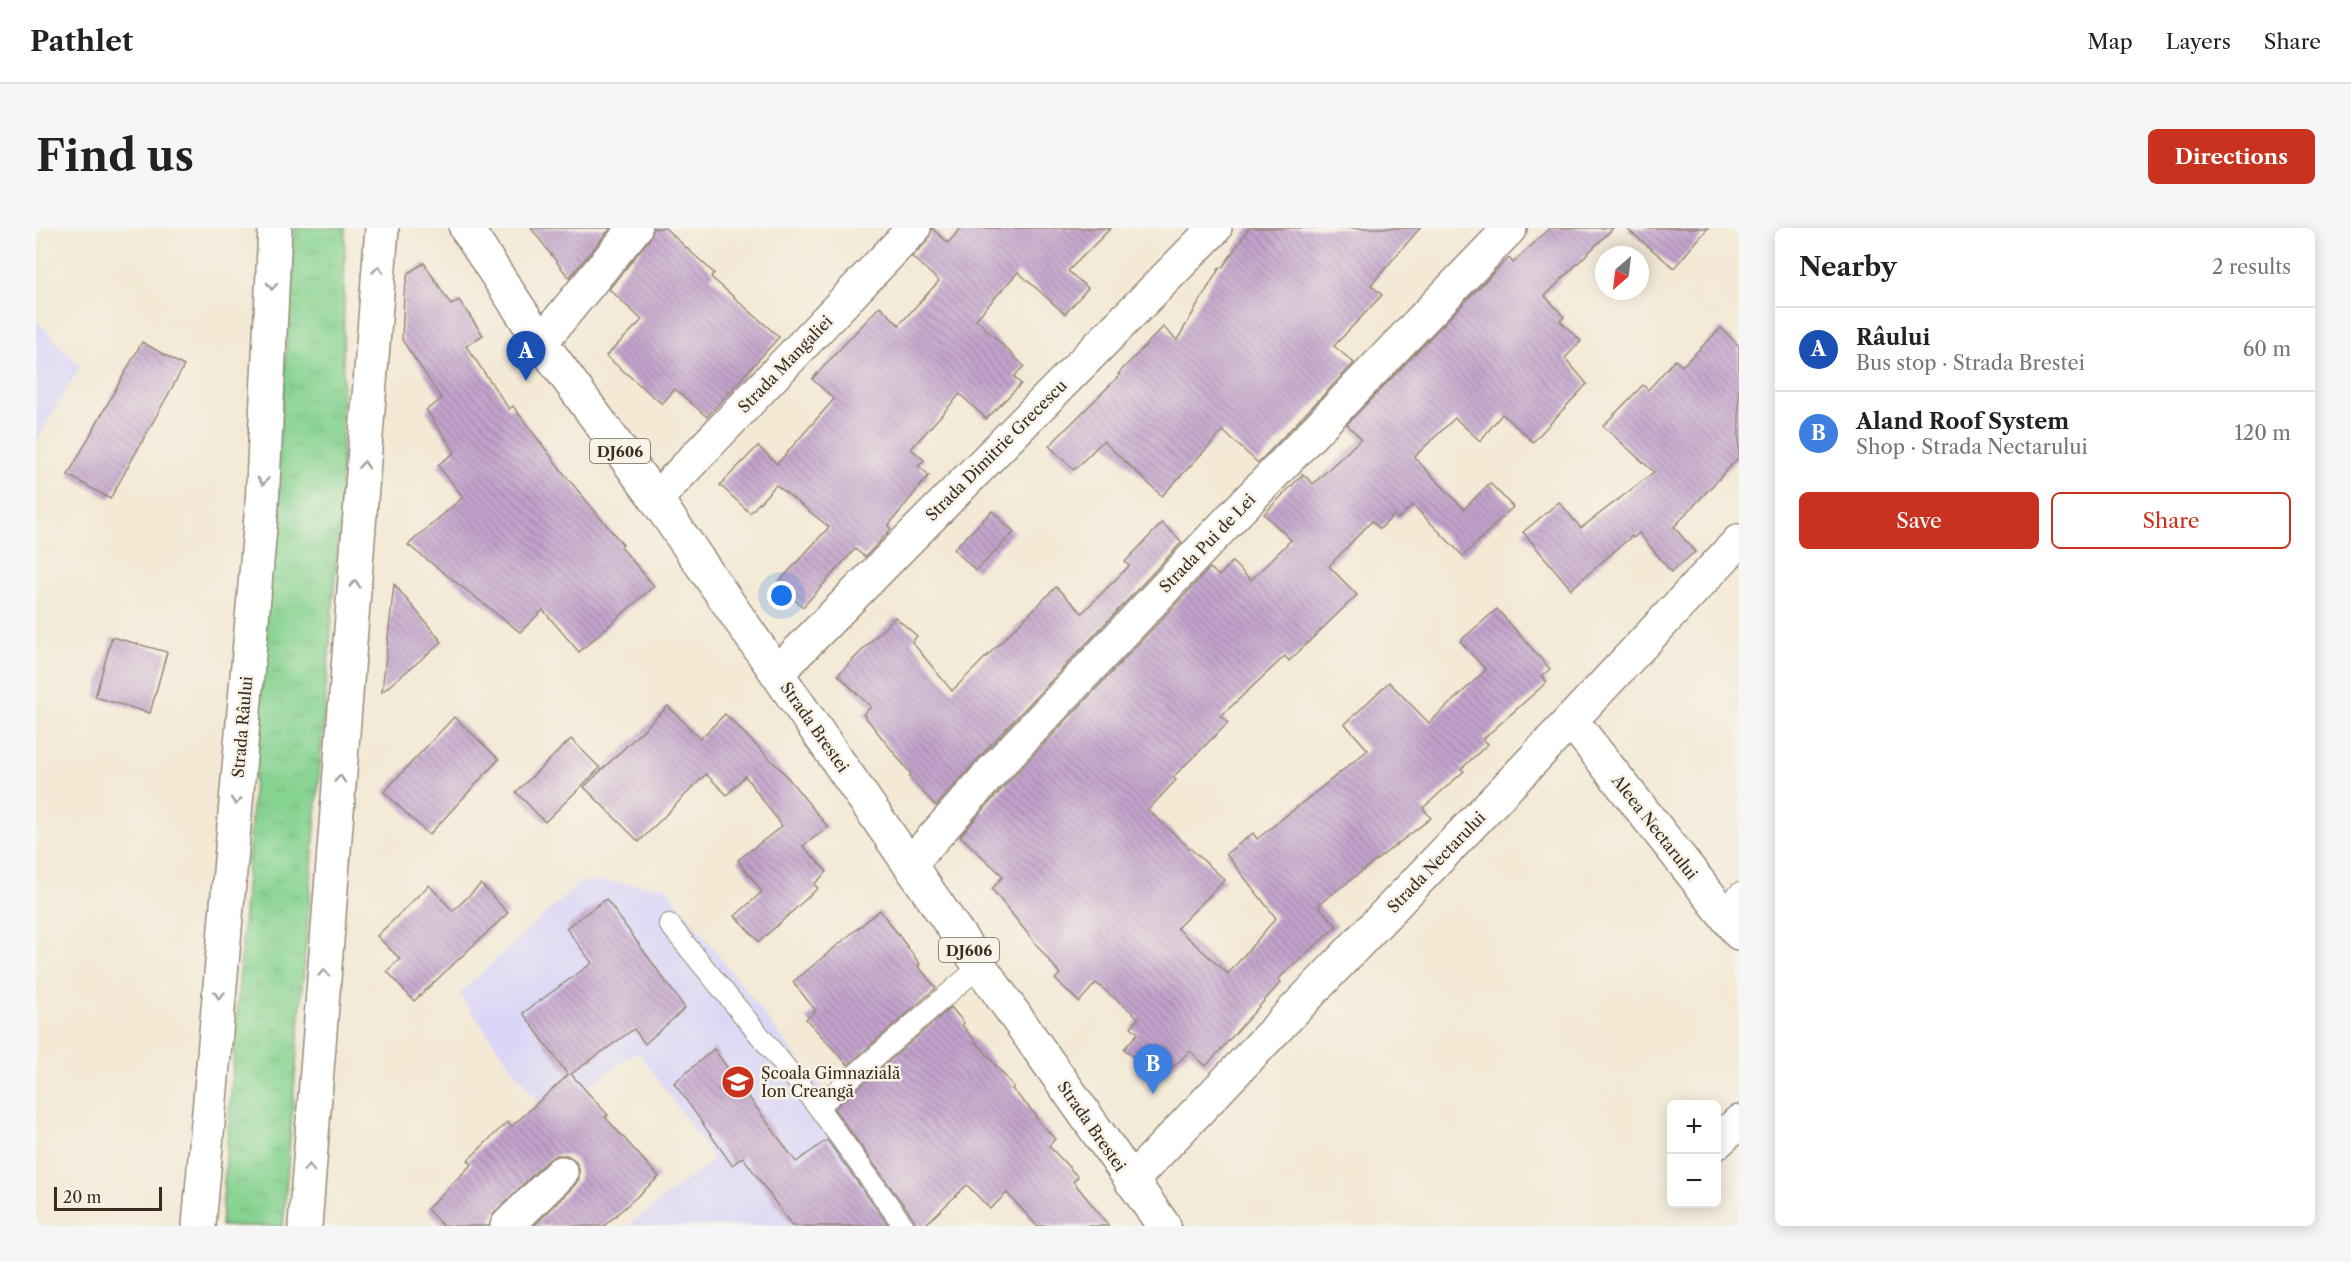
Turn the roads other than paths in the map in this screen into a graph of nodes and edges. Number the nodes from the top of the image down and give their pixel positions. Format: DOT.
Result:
graph roads {
  1 [pos="275,228"];
  2 [pos="382,228"];
  3 [pos="466,228"];
  4 [pos="635,228"];
  5 [pos="914,228"];
  6 [pos="1215,228"];
  7 [pos="1510,228"];
  8 [pos="541,342"];
  9 [pos="656,499"];
  10 [pos="1739,541"];
  11 [pos="777,673"];
  12 [pos="1571,720"];
  13 [pos="910,864"];
  14 [pos="1734,913"];
  15 [pos="669,924"];
  16 [pos="980,966"];
  17 [pos="818,1107"];
  18 [pos="1739,1122"];
  19 [pos="1721,1138"];
  20 [pos="561,1173"];
  21 [pos="1131,1181"];
  22 [pos="199,1226"];
  23 [pos="305,1226"];
  24 [pos="507,1226"];
  25 [pos="904,1226"];
  26 [pos="1164,1226"];
  1 -- 22 [label="street, Strada Râului, one-way"];
  23 -- 2 [label="street, one-way"];
  3 -- 8 [label="street, Strada Brestei / DJ606"];
  4 -- 8 [label="street"];
  5 -- 9 [label="street, Strada Mangaliei"];
  6 -- 11 [label="street, Strada Dimitrie Grecescu"];
  7 -- 13 [label="street, Strada Pui de Lei"];
  8 -- 9 [label="street, Strada Brestei / DJ606"];
  9 -- 11 [label="street, Strada Brestei / DJ606"];
  10 -- 12 [label="street, Strada Nectarului"];
  11 -- 13 [label="street, Strada Brestei / DJ606"];
  12 -- 14 [label="street, Aleea Nectarului"];
  12 -- 21 [label="street, Strada Nectarului"];
  13 -- 16 [label="street, Strada Brestei / DJ606"];
  15 -- 17 [label="lane"];
  16 -- 17 [label="lane"];
  16 -- 21 [label="street, Strada Brestei / DJ606"];
  17 -- 25 [label="lane"];
  18 -- 19 [label="street"];
  20 -- 24 [label="street"];
  21 -- 26 [label="street, Strada Brestei / DJ606"];
}
